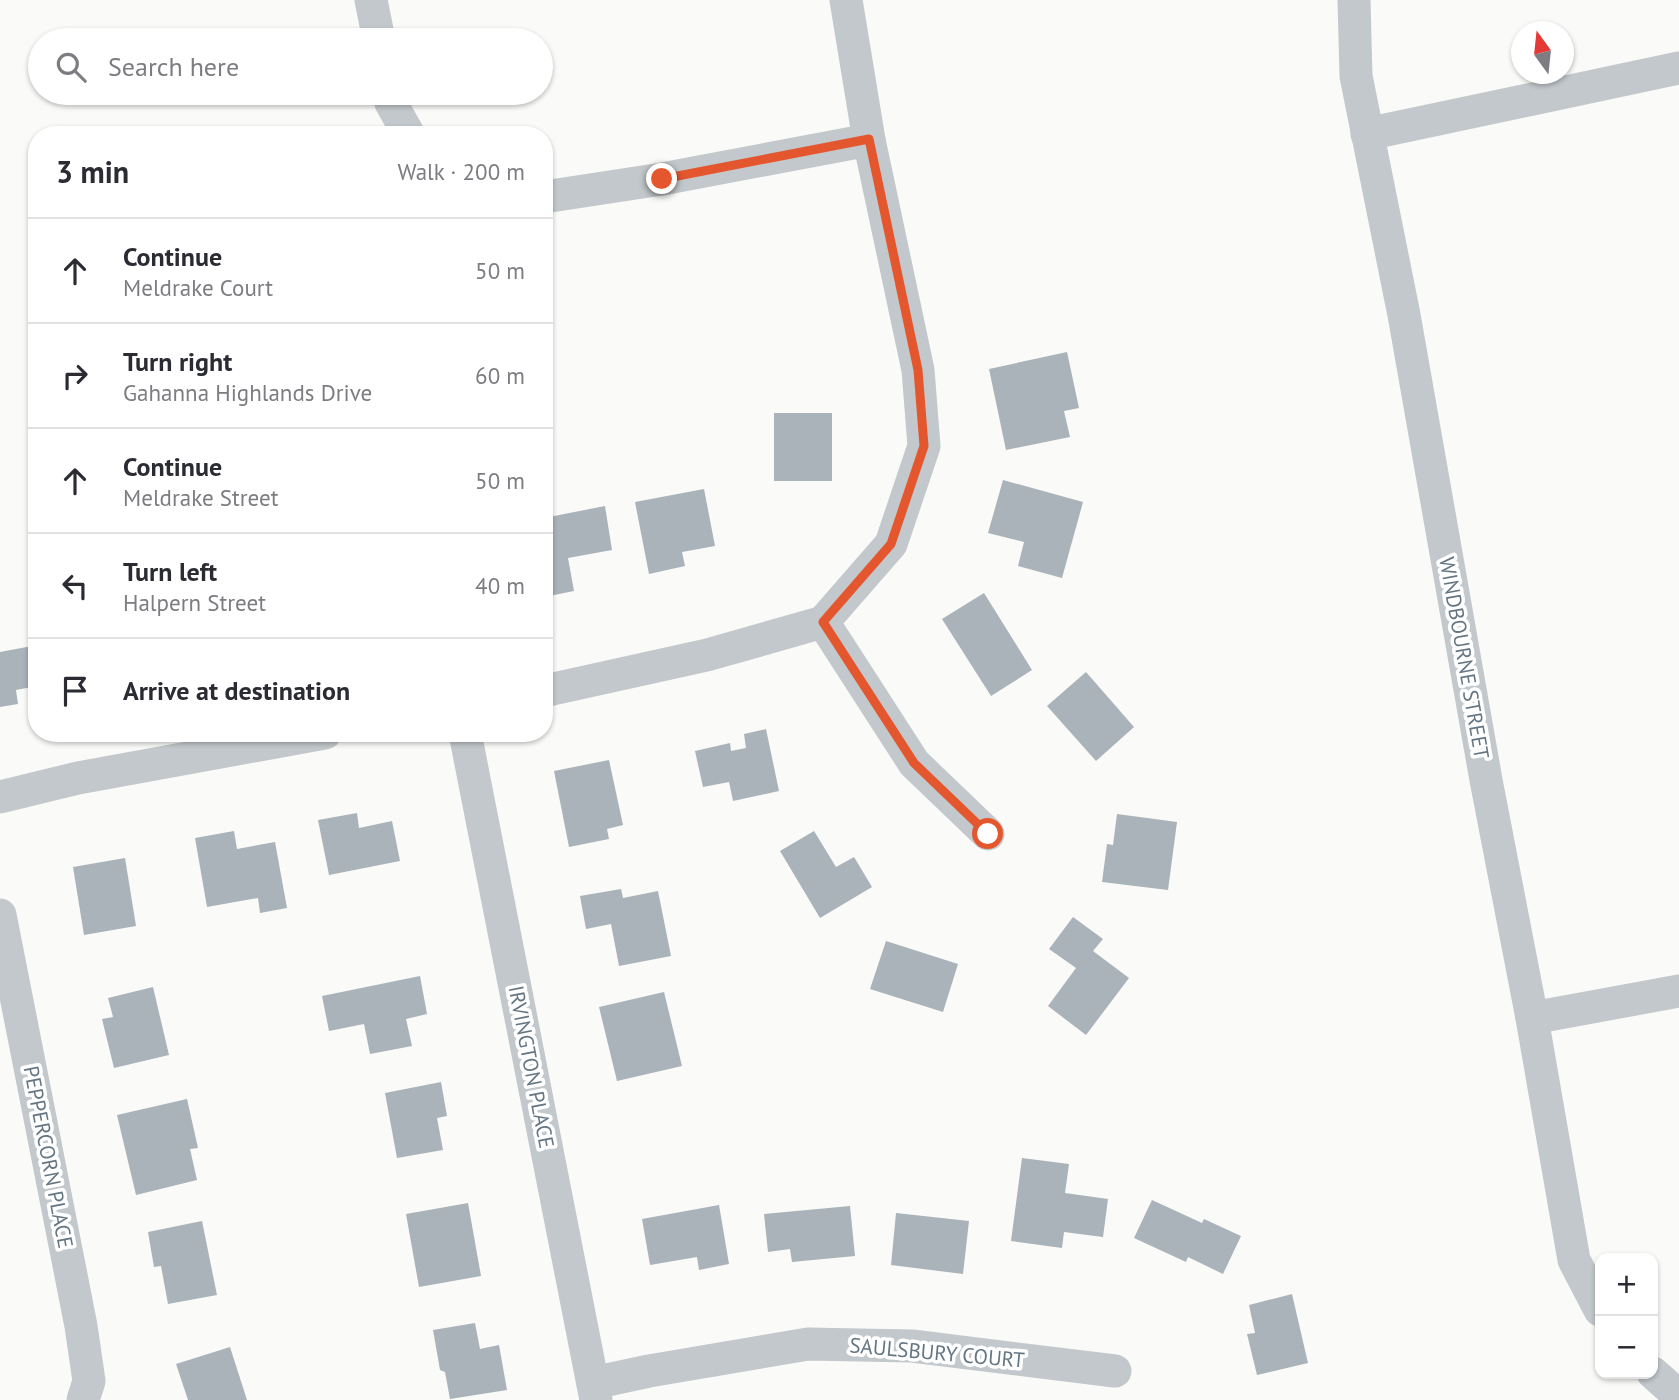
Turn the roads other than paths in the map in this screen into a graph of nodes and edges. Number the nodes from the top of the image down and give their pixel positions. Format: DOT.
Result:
graph roads {
  1 [pos="371,0"];
  2 [pos="846,0"];
  3 [pos="1353,0"];
  4 [pos="377,28"];
  5 [pos="1679,68"];
  6 [pos="392,105"];
  7 [pos="404,126"];
  8 [pos="1367,134"];
  9 [pos="869,139"];
  10 [pos="553,196"];
  11 [pos="823,622"];
  12 [pos="553,689"];
  13 [pos="276,742"];
  14 [pos="467,742"];
  15 [pos="0,797"];
  16 [pos="988,834"];
  17 [pos="0,915"];
  18 [pos="1679,990"];
  19 [pos="1532,1017"];
  20 [pos="1595,1300"];
  21 [pos="1115,1371"];
  22 [pos="1658,1377"];
  23 [pos="595,1392"];
  24 [pos="1679,1396"];
  25 [pos="83,1400"];
  1 -- 4 [label="street"];
  2 -- 9 [label="street"];
  3 -- 8 [label="street, WINDBOURNE STREET"];
  5 -- 8 [label="street"];
  6 -- 7 [label="street"];
  8 -- 19 [label="street, WINDBOURNE STREET"];
  9 -- 10 [label="street"];
  9 -- 11 [label="street"];
  11 -- 12 [label="street"];
  11 -- 16 [label="street"];
  13 -- 15 [label="street"];
  14 -- 23 [label="street, IRVINGTON PLACE"];
  17 -- 25 [label="street, PEPPERCORN PLACE"];
  18 -- 19 [label="street"];
  19 -- 20 [label="street, WINDBOURNE STREET"];
  21 -- 23 [label="street, SAULSBURY COURT"];
  22 -- 24 [label="street"];
}
